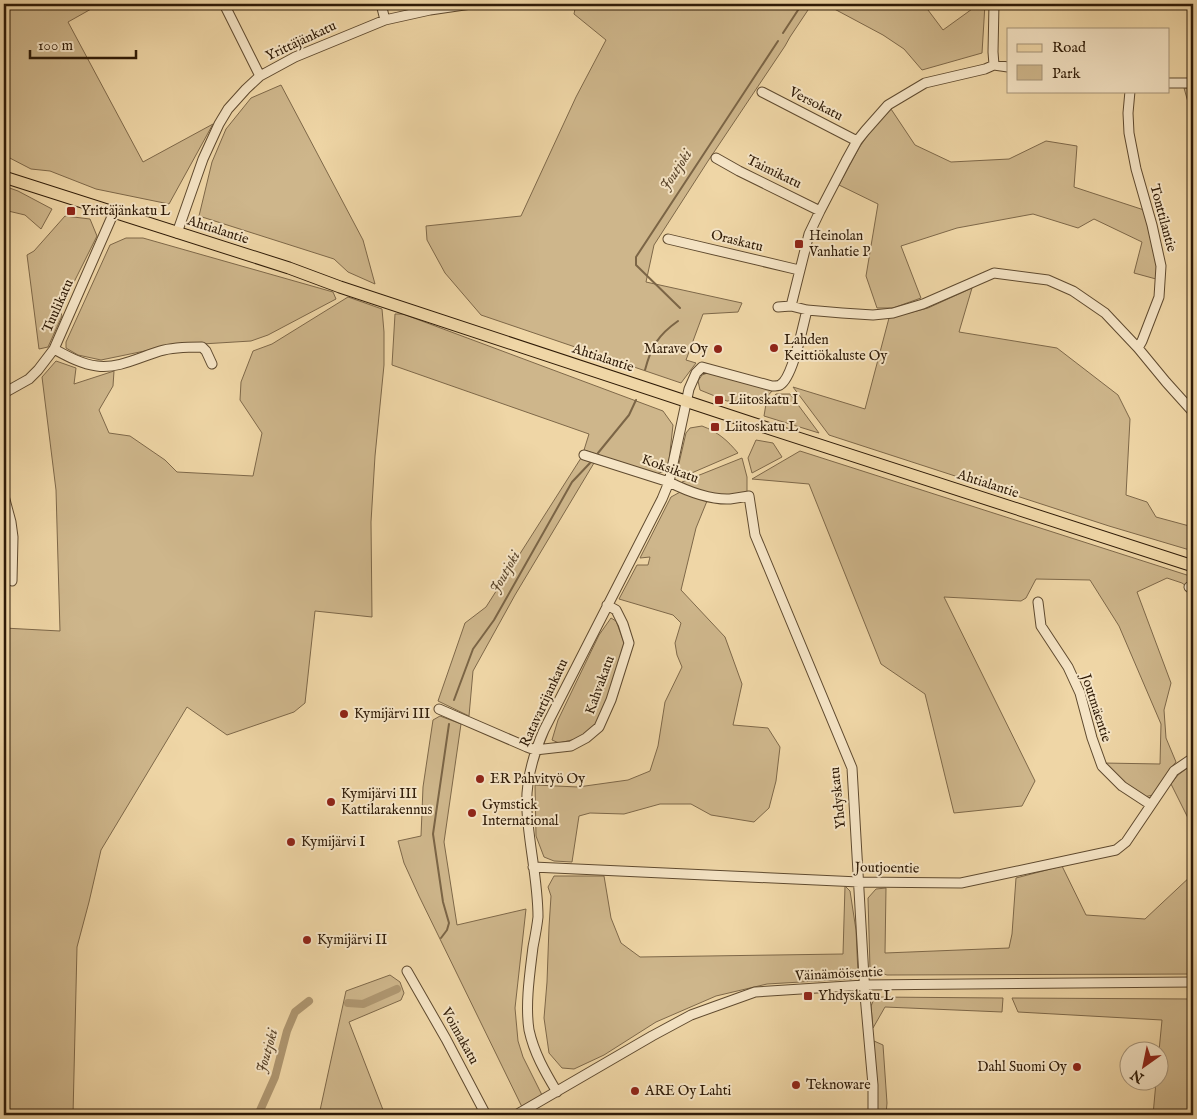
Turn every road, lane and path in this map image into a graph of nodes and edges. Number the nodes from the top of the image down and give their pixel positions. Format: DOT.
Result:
graph roads {
  1 [pos="224,4"];
  2 [pos="382,4"];
  3 [pos="471,4"];
  4 [pos="544,4"];
  5 [pos="552,4"];
  6 [pos="994,4"];
  7 [pos="385,20"];
  8 [pos="994,65"];
  9 [pos="1007,67"];
  10 [pos="260,76"];
  11 [pos="1170,83"];
  12 [pos="1193,83"];
  13 [pos="762,92"];
  14 [pos="1130,92"];
  15 [pos="857,141"];
  16 [pos="716,158"];
  17 [pos="4,176"];
  18 [pos="820,211"];
  19 [pos="114,212"];
  20 [pos="177,233"];
  21 [pos="668,239"];
  22 [pos="799,270"];
  23 [pos="791,306"];
  24 [pos="778,307"];
  25 [pos="807,310"];
  26 [pos="1138,348"];
  27 [pos="54,349"];
  28 [pos="212,364"];
  29 [pos="4,393"];
  30 [pos="686,401"];
  31 [pos="1193,412"];
  32 [pos="584,455"];
  33 [pos="669,482"];
  34 [pos="4,496"];
  35 [pos="749,496"];
  36 [pos="1193,566"];
  37 [pos="12,581"];
  38 [pos="1038,602"];
  39 [pos="607,605"];
  40 [pos="439,709"];
  41 [pos="535,750"];
  42 [pos="1193,758"];
  43 [pos="1151,805"];
  44 [pos="533,867"];
  45 [pos="859,882"];
  46 [pos="407,972"];
  47 [pos="1193,982"];
  48 [pos="864,985"];
  49 [pos="557,1092"];
  50 [pos="486,1115"];
  51 [pos="516,1115"];
  52 [pos="873,1115"];
  1 -- 10 [label="street"];
  2 -- 7 [label="street"];
  3 -- 7 [label="street, Yrittäjänkatu"];
  4 -- 5 [label="street"];
  6 -- 8 [label="street"];
  7 -- 10 [label="street, Yrittäjänkatu"];
  8 -- 9 [label="street"];
  8 -- 15 [label="street"];
  10 -- 20 [label="street, Yrittäjänkatu"];
  11 -- 12 [label="street"];
  13 -- 15 [label="street, Versokatu"];
  14 -- 26 [label="street, Tonttilantie"];
  15 -- 18 [label="street"];
  16 -- 18 [label="street, Taimikatu"];
  17 -- 19 [label="main road, Ahtialantie"];
  18 -- 22 [label="street"];
  19 -- 20 [label="main road, Ahtialantie"];
  19 -- 27 [label="street, Tuulikatu"];
  20 -- 30 [label="main road, Ahtialantie"];
  21 -- 22 [label="street, Oraskatu"];
  22 -- 23 [label="street"];
  23 -- 24 [label="street"];
  23 -- 25 [label="street"];
  25 -- 26 [label="street"];
  25 -- 30 [label="street, Ratavartijankatu"];
  26 -- 31 [label="street"];
  27 -- 28 [label="street"];
  27 -- 29 [label="street, Tuulikatu"];
  30 -- 33 [label="street, Ratavartijankatu"];
  30 -- 36 [label="main road, Ahtialantie"];
  32 -- 33 [label="street, Koksikatu"];
  33 -- 35 [label="street, Koksikatu"];
  33 -- 39 [label="street, Ratavartijankatu"];
  34 -- 37 [label="street"];
  35 -- 45 [label="street, Yhdyskatu"];
  38 -- 43 [label="street, Joutmäentie"];
  39 -- 41 [label="street, Ratavartijankatu"];
  39 -- 41 [label="street, Kahvakatu"];
  40 -- 41 [label="street, Kahvakatu"];
  41 -- 44 [label="street, Ratavartijankatu"];
  42 -- 43 [label="street, Joutjoentie"];
  43 -- 45 [label="street, Joutjoentie"];
  44 -- 45 [label="street, Joutjoentie"];
  44 -- 49 [label="street, Ratavartijankatu"];
  45 -- 48 [label="street, Yhdyskatu"];
  46 -- 50 [label="street, Voimakatu"];
  47 -- 48 [label="street, Väinämöisentie"];
  48 -- 49 [label="street, Väinämöisentie"];
  48 -- 52 [label="street, Yhdyskatu"];
  49 -- 51 [label="street, Väinämöisentie"];
}
